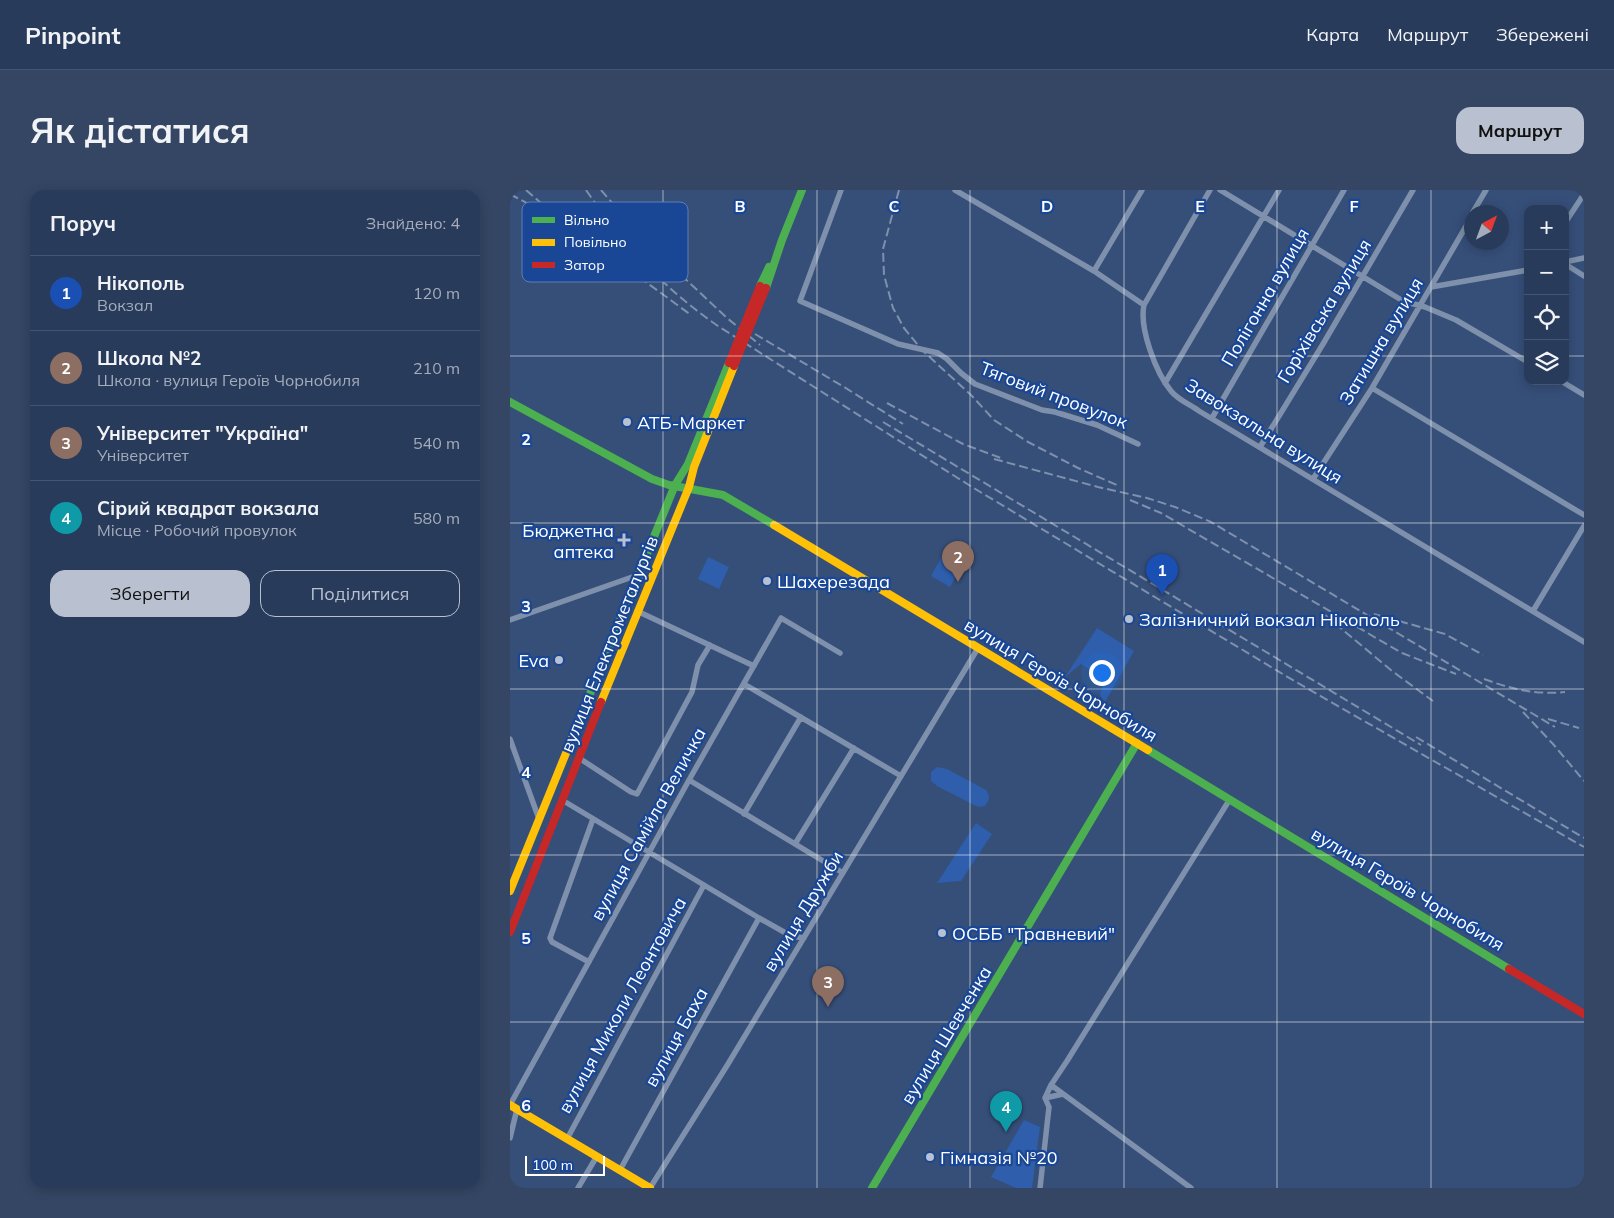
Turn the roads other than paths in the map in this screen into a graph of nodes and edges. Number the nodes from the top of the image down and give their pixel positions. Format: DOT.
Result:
graph roads {
  1 [pos="802,190"];
  2 [pos="841,190"];
  3 [pos="955,190"];
  4 [pos="1142,190"];
  5 [pos="1210,190"];
  6 [pos="1220,190"];
  7 [pos="1279,190"];
  8 [pos="1344,190"];
  9 [pos="1413,190"];
  10 [pos="1486,190"];
  11 [pos="1584,194"];
  12 [pos="1477,205"];
  13 [pos="1264,216"];
  14 [pos="1569,218"];
  15 [pos="1464,230"];
  16 [pos="1312,247"];
  17 [pos="1584,258"];
  18 [pos="1569,262"];
  19 [pos="1569,266"];
  20 [pos="1094,271"];
  21 [pos="1524,271"];
  22 [pos="1584,276"];
  23 [pos="1362,277"];
  24 [pos="1431,287"];
  25 [pos="1144,305"];
  26 [pos="1420,306"];
  27 [pos="1524,360"];
  28 [pos="731,365"];
  29 [pos="1166,383"];
  30 [pos="1568,385"];
  31 [pos="1372,388"];
  32 [pos="1584,395"];
  33 [pos="510,402"];
  34 [pos="1212,418"];
  35 [pos="1138,444"];
  36 [pos="1260,446"];
  37 [pos="1313,479"];
  38 [pos="675,485"];
  39 [pos="689,487"];
  40 [pos="1584,515"];
  41 [pos="1584,526"];
  42 [pos="638,575"];
  43 [pos="649,580"];
  44 [pos="637,611"];
  45 [pos="1533,611"];
  46 [pos="510,620"];
  47 [pos="1584,642"];
  48 [pos="710,645"];
  49 [pos="978,648"];
  50 [pos="840,653"];
  51 [pos="754,666"];
  52 [pos="744,684"];
  53 [pos="801,717"];
  54 [pos="510,739"];
  55 [pos="1137,743"];
  56 [pos="854,748"];
  57 [pos="579,758"];
  58 [pos="901,776"];
  59 [pos="689,780"];
  60 [pos="1230,799"];
  61 [pos="562,800"];
  62 [pos="744,814"];
  63 [pos="539,819"];
  64 [pos="593,819"];
  65 [pos="795,844"];
  66 [pos="650,853"];
  67 [pos="843,873"];
  68 [pos="704,886"];
  69 [pos="510,891"];
  70 [pos="759,918"];
  71 [pos="510,932"];
  72 [pos="804,938"];
  73 [pos="589,962"];
  74 [pos="1584,1014"];
  75 [pos="1051,1085"];
  76 [pos="1063,1094"];
  77 [pos="1045,1098"];
  78 [pos="512,1106"];
  79 [pos="510,1138"];
  80 [pos="567,1139"];
  81 [pos="597,1156"];
  82 [pos="620,1170"];
  83 [pos="578,1188"];
  84 [pos="650,1188"];
  85 [pos="872,1188"];
  86 [pos="1040,1188"];
  87 [pos="1191,1188"];
  1 -- 28 [label="main road, bridge"];
  2 -- 35 [label="street, Тяговий провулок"];
  3 -- 20 [label="street"];
  4 -- 20 [label="street"];
  5 -- 25 [label="street"];
  6 -- 13 [label="street"];
  7 -- 13 [label="street"];
  8 -- 16 [label="street, Полігонна вулиця"];
  9 -- 23 [label="street, Горіхівська вулиця"];
  10 -- 12 [label="street"];
  11 -- 14 [label="street"];
  13 -- 16 [label="street"];
  13 -- 29 [label="street"];
  15 -- 24 [label="street, Затишна вулиця"];
  16 -- 23 [label="street"];
  16 -- 34 [label="street, Полігонна вулиця"];
  17 -- 18 [label="street"];
  19 -- 22 [label="street"];
  20 -- 25 [label="street"];
  21 -- 24 [label="street"];
  23 -- 26 [label="street"];
  23 -- 36 [label="street, Горіхівська вулиця"];
  24 -- 26 [label="street, Затишна вулиця"];
  25 -- 29 [label="street, Завокзальна вулиця"];
  26 -- 27 [label="street"];
  26 -- 31 [label="street, Затишна вулиця"];
  28 -- 38 [label="main road, вулиця Електрометалургів"];
  28 -- 39 [label="main road, вулиця Електрометалургів"];
  29 -- 34 [label="street, Завокзальна вулиця"];
  30 -- 32 [label="street"];
  31 -- 37 [label="street, Затишна вулиця"];
  31 -- 40 [label="street"];
  33 -- 38 [label="main road, вулиця Героїв Чорнобиля"];
  34 -- 36 [label="street, Завокзальна вулиця"];
  36 -- 37 [label="street, Завокзальна вулиця"];
  37 -- 45 [label="street, Завокзальна вулиця"];
  38 -- 39 [label="main road, вулиця Героїв Чорнобиля"];
  38 -- 42 [label="main road, вулиця Електрометалургів"];
  39 -- 43 [label="main road, вулиця Електрометалургів"];
  39 -- 49 [label="main road, вулиця Героїв Чорнобиля"];
  41 -- 45 [label="street"];
  42 -- 43 [label="street"];
  42 -- 46 [label="street"];
  42 -- 63 [label="main road, вулиця Електрометалургів"];
  43 -- 44 [label="main road, вулиця Електрометалургів"];
  44 -- 48 [label="street"];
  44 -- 57 [label="main road, вулиця Електрометалургів"];
  45 -- 47 [label="street, Завокзальна вулиця"];
  48 -- 51 [label="street"];
  48 -- 57 [label="street"];
  49 -- 55 [label="main road, вулиця Героїв Чорнобиля"];
  49 -- 58 [label="street, вулиця Дружби"];
  50 -- 51 [label="street, вулиця Самійла Величка"];
  51 -- 52 [label="street, вулиця Самійла Величка"];
  52 -- 53 [label="street"];
  52 -- 59 [label="street, вулиця Самійла Величка"];
  53 -- 56 [label="street"];
  53 -- 62 [label="street"];
  54 -- 63 [label="street"];
  55 -- 60 [label="main road, вулиця Героїв Чорнобиля"];
  55 -- 85 [label="main road, вулиця Шевченка"];
  56 -- 58 [label="street"];
  56 -- 65 [label="street"];
  57 -- 61 [label="main road, вулиця Електрометалургів"];
  58 -- 67 [label="street, вулиця Дружби"];
  59 -- 62 [label="street"];
  59 -- 66 [label="street, вулиця Самійла Величка"];
  60 -- 74 [label="main road, вулиця Героїв Чорнобиля"];
  60 -- 75 [label="street"];
  61 -- 64 [label="street"];
  61 -- 71 [label="main road, вулиця Електрометалургів"];
  62 -- 65 [label="street"];
  63 -- 69 [label="main road, вулиця Електрометалургів"];
  64 -- 66 [label="street"];
  64 -- 73 [label="street"];
  65 -- 67 [label="street"];
  66 -- 68 [label="street"];
  66 -- 73 [label="street, вулиця Самійла Величка"];
  67 -- 72 [label="street, вулиця Дружби"];
  68 -- 70 [label="street"];
  68 -- 80 [label="street, вулиця Миколи Леонтовича"];
  70 -- 72 [label="street"];
  70 -- 82 [label="street, вулиця Баха"];
  72 -- 84 [label="street, вулиця Дружби"];
  73 -- 78 [label="street, вулиця Самійла Величка"];
  75 -- 76 [label="street"];
  75 -- 77 [label="street"];
  76 -- 77 [label="street"];
  76 -- 87 [label="street"];
  77 -- 86 [label="street"];
  78 -- 79 [label="street, вулиця Самійла Величка"];
  78 -- 80 [label="main road"];
  80 -- 81 [label="main road"];
  81 -- 82 [label="main road"];
  81 -- 83 [label="street"];
  82 -- 84 [label="main road"];
}
